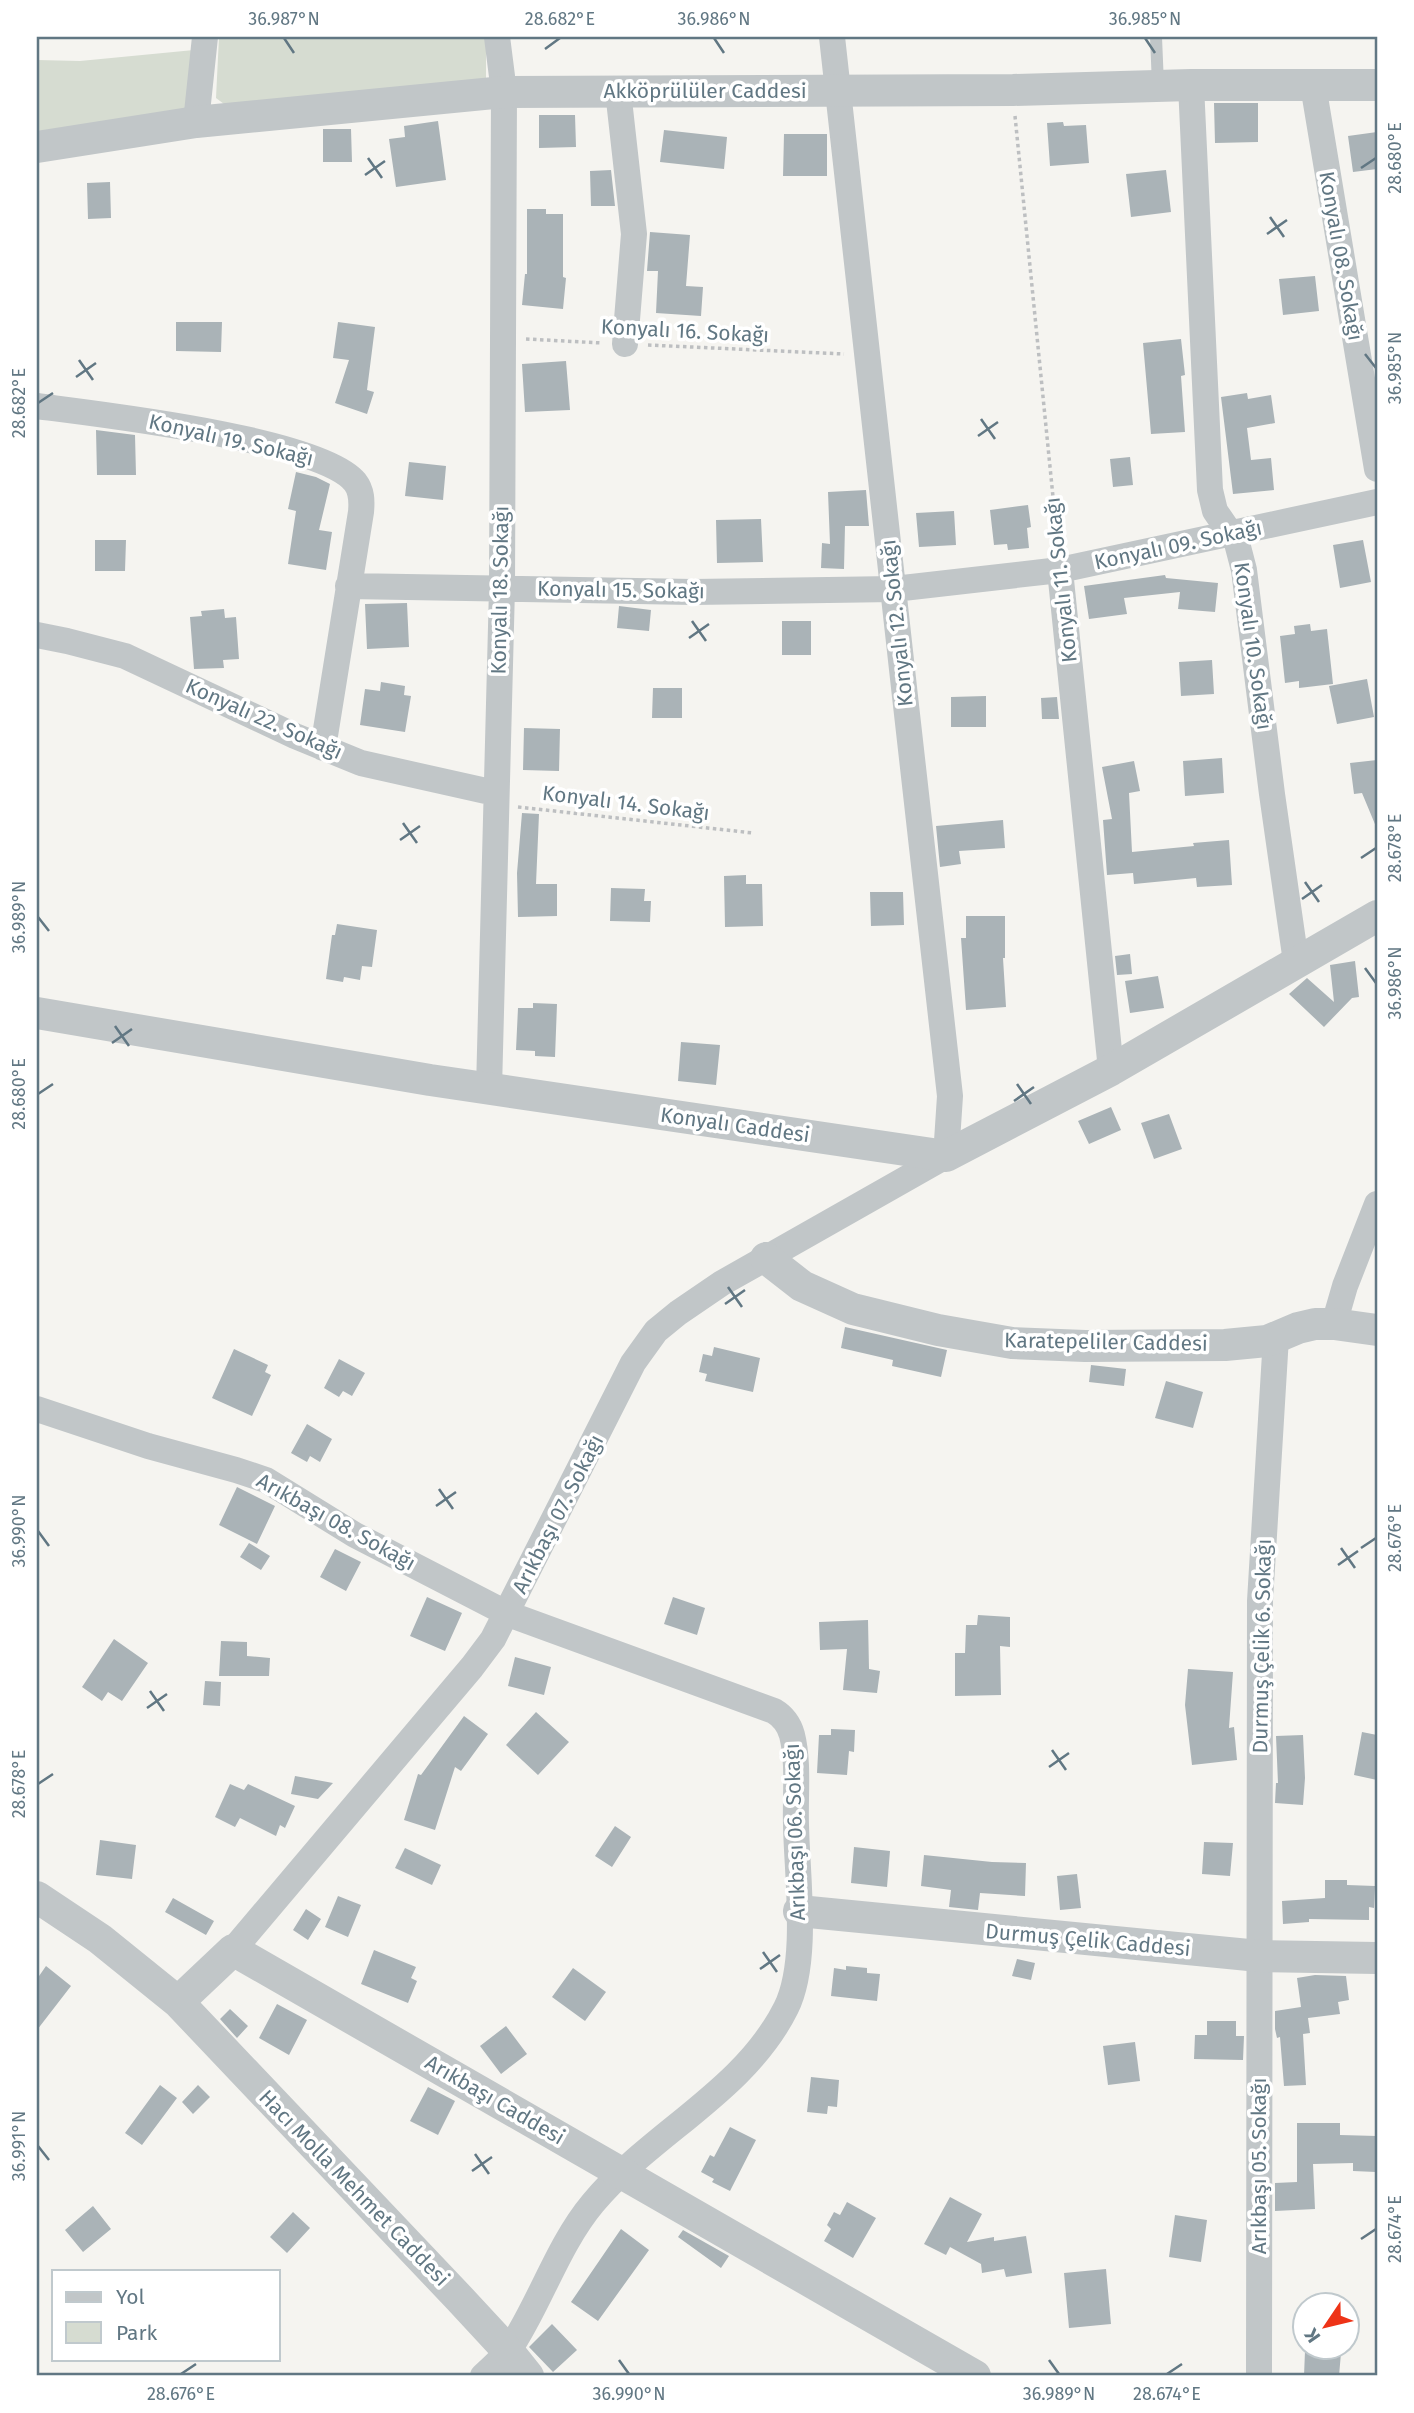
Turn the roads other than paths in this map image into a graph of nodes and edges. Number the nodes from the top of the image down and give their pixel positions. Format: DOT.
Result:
graph roads {
  1 [pos="205,37"];
  2 [pos="497,37"];
  3 [pos="832,37"];
  4 [pos="1156,37"];
  5 [pos="1158,85"];
  6 [pos="1191,85"];
  7 [pos="1313,85"];
  8 [pos="1377,85"];
  9 [pos="618,91"];
  10 [pos="838,91"];
  11 [pos="504,92"];
  12 [pos="196,122"];
  13 [pos="37,147"];
  14 [pos="625,344"];
  15 [pos="37,406"];
  16 [pos="1377,469"];
  17 [pos="1377,502"];
  18 [pos="1230,533"];
  19 [pos="1060,570"];
  20 [pos="348,586"];
  21 [pos="502,588"];
  22 [pos="894,589"];
  23 [pos="37,635"];
  24 [pos="323,748"];
  25 [pos="495,799"];
  26 [pos="1377,916"];
  27 [pos="1296,962"];
  28 [pos="37,1013"];
  29 [pos="1111,1070"];
  30 [pos="489,1089"];
  31 [pos="946,1156"];
  32 [pos="1377,1205"];
  33 [pos="766,1258"];
  34 [pos="1334,1324"];
  35 [pos="1377,1330"];
  36 [pos="1276,1337"];
  37 [pos="37,1409"];
  38 [pos="508,1614"];
  39 [pos="37,1897"];
  40 [pos="799,1911"];
  41 [pos="233,1950"];
  42 [pos="1259,1956"];
  43 [pos="1377,1958"];
  44 [pos="178,2002"];
  45 [pos="622,2173"];
  46 [pos="508,2351"];
  47 [pos="483,2376"];
  48 [pos="528,2376"];
  49 [pos="975,2376"];
  50 [pos="1259,2376"];
  1 -- 12 [label="street"];
  2 -- 11 [label="street, Konyalı 18. Sokağı"];
  3 -- 10 [label="street, Konyalı 12. Sokağı"];
  4 -- 5 [label="lane"];
  5 -- 6 [label="street, Akköprülüler Caddesi"];
  5 -- 10 [label="street, Akköprülüler Caddesi"];
  6 -- 7 [label="street, Akköprülüler Caddesi"];
  6 -- 18 [label="street, Konyalı 10. Sokağı"];
  7 -- 8 [label="street, Akköprülüler Caddesi"];
  7 -- 16 [label="street, Konyalı 08. Sokağı"];
  9 -- 10 [label="street, Akköprülüler Caddesi"];
  9 -- 11 [label="street, Akköprülüler Caddesi"];
  9 -- 14 [label="street"];
  10 -- 22 [label="street, Konyalı 12. Sokağı"];
  11 -- 12 [label="street, Akköprülüler Caddesi"];
  11 -- 21 [label="street, Konyalı 18. Sokağı"];
  12 -- 13 [label="street, Akköprülüler Caddesi"];
  15 -- 20 [label="street, Konyalı 19. Sokağı"];
  17 -- 18 [label="street, Konyalı 09. Sokağı"];
  18 -- 19 [label="street, Konyalı 09. Sokağı"];
  18 -- 27 [label="street, Konyalı 10. Sokağı"];
  19 -- 22 [label="street, Konyalı 09. Sokağı"];
  19 -- 29 [label="street, Konyalı 11. Sokağı"];
  20 -- 21 [label="street, Konyalı 15. Sokağı"];
  20 -- 24 [label="street"];
  21 -- 22 [label="street, Konyalı 15. Sokağı"];
  21 -- 25 [label="street, Konyalı 18. Sokağı"];
  22 -- 31 [label="street, Konyalı 12. Sokağı"];
  23 -- 24 [label="street, Konyalı 22. Sokağı"];
  24 -- 25 [label="street, Konyalı 22. Sokağı"];
  25 -- 30 [label="street, Konyalı 18. Sokağı"];
  26 -- 27 [label="street"];
  27 -- 29 [label="street"];
  28 -- 30 [label="street, Konyalı Caddesi"];
  29 -- 31 [label="street"];
  30 -- 31 [label="street, Konyalı Caddesi"];
  31 -- 33 [label="street, Arıkbaşı 07. Sokağı"];
  32 -- 34 [label="street"];
  33 -- 36 [label="street, Karatepeliler Caddesi"];
  33 -- 38 [label="street, Arıkbaşı 07. Sokağı"];
  34 -- 35 [label="street, Karatepeliler Caddesi"];
  34 -- 36 [label="street, Karatepeliler Caddesi"];
  36 -- 42 [label="street, Durmuş Çelik 6. Sokağı"];
  37 -- 38 [label="street, Arıkbaşı 08. Sokağı"];
  38 -- 40 [label="street, Arıkbaşı 06. Sokağı"];
  38 -- 41 [label="street, Arıkbaşı 07. Sokağı"];
  39 -- 44 [label="street"];
  40 -- 42 [label="street, Durmuş Çelik Caddesi"];
  40 -- 45 [label="street, Arıkbaşı 06. Sokağı"];
  41 -- 44 [label="street"];
  41 -- 45 [label="street, Arıkbaşı Caddesi"];
  42 -- 43 [label="street, Durmuş Çelik Caddesi"];
  42 -- 50 [label="street, Arıkbaşı 05. Sokağı"];
  44 -- 46 [label="street, Hacı Molla Mehmet Caddesi"];
  45 -- 46 [label="street, Arıkbaşı 06. Sokağı"];
  45 -- 49 [label="street, Arıkbaşı Caddesi"];
  46 -- 47 [label="street, Arıkbaşı 06. Sokağı"];
  46 -- 48 [label="street, Hacı Molla Mehmet Caddesi"];
}
